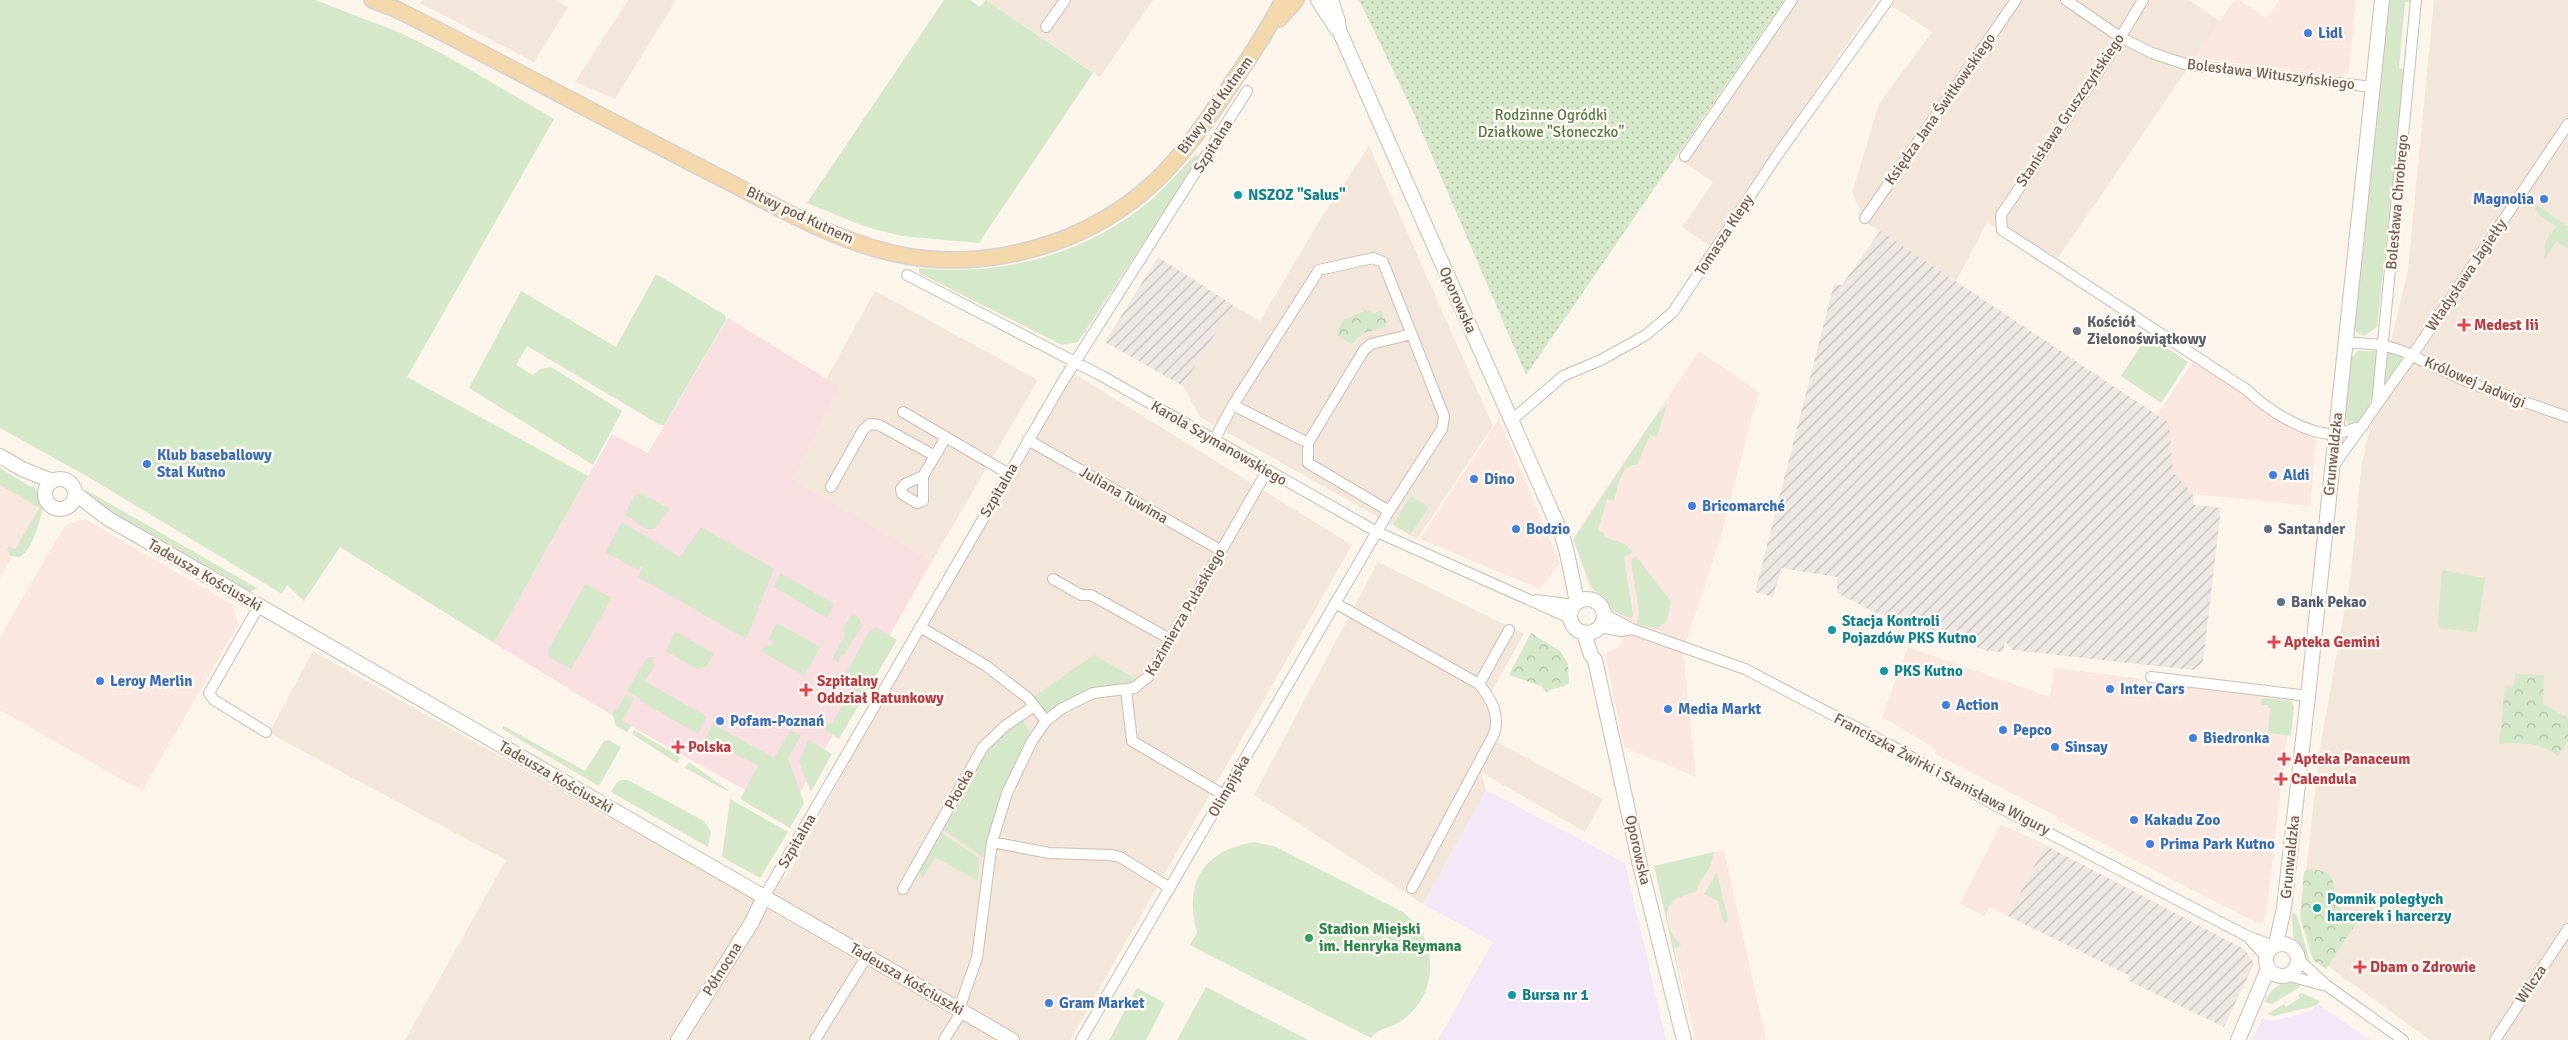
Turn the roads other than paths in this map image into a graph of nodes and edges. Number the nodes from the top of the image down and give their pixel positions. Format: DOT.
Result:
graph roads {
  1 [pos="372,0"];
  2 [pos="1065,0"];
  3 [pos="1283,0"];
  4 [pos="1296,0"];
  5 [pos="1318,0"];
  6 [pos="1330,0"];
  7 [pos="1792,0"];
  8 [pos="1888,0"];
  9 [pos="2016,0"];
  10 [pos="2066,0"];
  11 [pos="2143,0"];
  12 [pos="2382,0"];
  13 [pos="2416,0"];
  14 [pos="1046,27"];
  15 [pos="1339,30"];
  16 [pos="1266,33"];
  17 [pos="2120,37"];
  18 [pos="2372,87"];
  19 [pos="1247,91"];
  20 [pos="2568,124"];
  21 [pos="1686,156"];
  22 [pos="1865,218"];
  23 [pos="907,275"];
  24 [pos="1412,334"];
  25 [pos="2344,342"];
  26 [pos="2383,345"];
  27 [pos="2412,355"];
  28 [pos="1075,362"];
  29 [pos="1234,405"];
  30 [pos="2377,405"];
  31 [pos="904,412"];
  32 [pos="2568,417"];
  33 [pos="1512,420"];
  34 [pos="2363,426"];
  35 [pos="2335,434"];
  36 [pos="946,437"];
  37 [pos="1028,440"];
  38 [pos="1214,440"];
  39 [pos="1308,443"];
  40 [pos="0,456"];
  41 [pos="935,456"];
  42 [pos="2332,469"];
  43 [pos="1267,471"];
  44 [pos="1009,474"];
  45 [pos="923,476"];
  46 [pos="48,487"];
  47 [pos="830,487"];
  48 [pos="76,494"];
  49 [pos="70,507"];
  50 [pos="1389,511"];
  51 [pos="100,514"];
  52 [pos="1377,532"];
  53 [pos="1220,550"];
  54 [pos="1053,579"];
  55 [pos="1335,603"];
  56 [pos="260,606"];
  57 [pos="1578,606"];
  58 [pos="1596,626"];
  59 [pos="920,627"];
  60 [pos="1509,630"];
  61 [pos="1170,640"];
  62 [pos="2151,677"];
  63 [pos="1479,684"];
  64 [pos="1126,690"];
  65 [pos="2308,696"];
  66 [pos="1034,706"];
  67 [pos="1046,721"];
  68 [pos="266,732"];
  69 [pos="1224,795"];
  70 [pos="992,842"];
  71 [pos="1170,888"];
  72 [pos="1412,888"];
  73 [pos="903,889"];
  74 [pos="764,897"];
  75 [pos="2568,929"];
  76 [pos="2274,952"];
  77 [pos="867,956"];
  78 [pos="2299,960"];
  79 [pos="2284,976"];
  80 [pos="2326,986"];
  81 [pos="2256,1001"];
  82 [pos="961,1010"];
  83 [pos="678,1040"];
  84 [pos="815,1040"];
  85 [pos="944,1040"];
  86 [pos="1012,1040"];
  87 [pos="1082,1040"];
  88 [pos="1684,1040"];
  89 [pos="2238,1040"];
  90 [pos="2402,1040"];
  91 [pos="2495,1040"];
  1 -- 16 [label="main road, Bitwy pod Kutnem"];
  2 -- 14 [label="street"];
  3 -- 16 [label="main road, Bitwy pod Kutnem"];
  4 -- 16 [label="main road, Bitwy pod Kutnem"];
  5 -- 15 [label="street, Oporowska"];
  6 -- 15 [label="street, Oporowska"];
  7 -- 21 [label="street"];
  8 -- 33 [label="street, Tomasza Klepy"];
  9 -- 22 [label="street, Księdza Jana Świtkowskiego"];
  10 -- 17 [label="street, Bolesława Wituszyńskiego"];
  11 -- 17 [label="street, Stanisława Gruszczyńskiego"];
  12 -- 18 [label="street, Grunwaldzka"];
  13 -- 26 [label="street, Bolesława Chrobrego"];
  15 -- 33 [label="street, Oporowska"];
  17 -- 18 [label="street, Bolesława Wituszyńskiego"];
  17 -- 35 [label="street, Stanisława Gruszczyńskiego"];
  18 -- 25 [label="street, Grunwaldzka"];
  19 -- 28 [label="street, Szpitalna"];
  20 -- 27 [label="street, Władysława Jagiełły"];
  23 -- 28 [label="street, Karola Szymanowskiego"];
  24 -- 29 [label="street"];
  24 -- 39 [label="street"];
  24 -- 50 [label="street, Olimpijska"];
  25 -- 26 [label="street, Królowej Jadwigi"];
  25 -- 35 [label="street, Grunwaldzka"];
  26 -- 27 [label="street, Królowej Jadwigi"];
  26 -- 30 [label="street, Bolesława Chrobrego"];
  27 -- 30 [label="street, Władysława Jagiełły"];
  27 -- 32 [label="street, Królowej Jadwigi"];
  28 -- 37 [label="street, Szpitalna"];
  28 -- 38 [label="street, Karola Szymanowskiego"];
  29 -- 38 [label="street"];
  29 -- 39 [label="street"];
  30 -- 34 [label="street, Władysława Jagiełły"];
  31 -- 36 [label="street"];
  33 -- 57 [label="street, Oporowska"];
  34 -- 35 [label="street"];
  34 -- 42 [label="street, Władysława Jagiełły"];
  35 -- 42 [label="street, Grunwaldzka"];
  36 -- 41 [label="street"];
  36 -- 44 [label="street"];
  37 -- 44 [label="street, Szpitalna"];
  37 -- 53 [label="street, Juliana Tuwima"];
  38 -- 43 [label="street, Karola Szymanowskiego"];
  39 -- 50 [label="street"];
  40 -- 46 [label="street"];
  41 -- 45 [label="street"];
  41 -- 47 [label="street"];
  42 -- 65 [label="street, Grunwaldzka"];
  43 -- 52 [label="street, Karola Szymanowskiego"];
  43 -- 53 [label="street, Kazimierza Pułaskiego"];
  44 -- 59 [label="street, Szpitalna"];
  46 -- 48 [label="street"];
  46 -- 49 [label="street"];
  48 -- 49 [label="street"];
  48 -- 51 [label="street, Tadeusza Kościuszki"];
  49 -- 51 [label="street, Tadeusza Kościuszki"];
  50 -- 52 [label="street, Olimpijska"];
  51 -- 56 [label="street, Tadeusza Kościuszki"];
  52 -- 55 [label="street, Olimpijska"];
  52 -- 57 [label="street, Karola Szymanowskiego"];
  53 -- 61 [label="street, Kazimierza Pułaskiego"];
  54 -- 61 [label="street"];
  55 -- 63 [label="street"];
  55 -- 69 [label="street, Olimpijska"];
  56 -- 68 [label="street"];
  56 -- 74 [label="street, Tadeusza Kościuszki"];
  57 -- 58 [label="street"];
  57 -- 58 [label="street"];
  58 -- 76 [label="street, Franciszka Żwirki i Stanisława Wigury"];
  58 -- 88 [label="street, Oporowska"];
  59 -- 66 [label="street"];
  59 -- 74 [label="street, Szpitalna"];
  60 -- 63 [label="street"];
  61 -- 64 [label="street, Kazimierza Pułaskiego"];
  62 -- 65 [label="street"];
  63 -- 72 [label="street"];
  64 -- 67 [label="street, Kazimierza Pułaskiego"];
  64 -- 69 [label="street"];
  65 -- 76 [label="street, Grunwaldzka"];
  66 -- 67 [label="street"];
  66 -- 73 [label="street, Płocka"];
  67 -- 70 [label="street, Kazimierza Pułaskiego"];
  69 -- 71 [label="street, Olimpijska"];
  70 -- 71 [label="street"];
  70 -- 82 [label="street, Kazimierza Pułaskiego"];
  71 -- 87 [label="street, Olimpijska"];
  74 -- 77 [label="street, Tadeusza Kościuszki"];
  74 -- 83 [label="street, Północna"];
  75 -- 91 [label="street, Wilcza"];
  76 -- 78 [label="street"];
  76 -- 79 [label="street"];
  76 -- 81 [label="street"];
  77 -- 82 [label="street, Tadeusza Kościuszki"];
  77 -- 84 [label="street"];
  78 -- 79 [label="street"];
  78 -- 80 [label="street"];
  79 -- 80 [label="street"];
  79 -- 81 [label="street"];
  80 -- 90 [label="street"];
  81 -- 89 [label="street"];
  82 -- 85 [label="street, Kazimierza Pułaskiego"];
  82 -- 86 [label="street, Tadeusza Kościuszki"];
}
